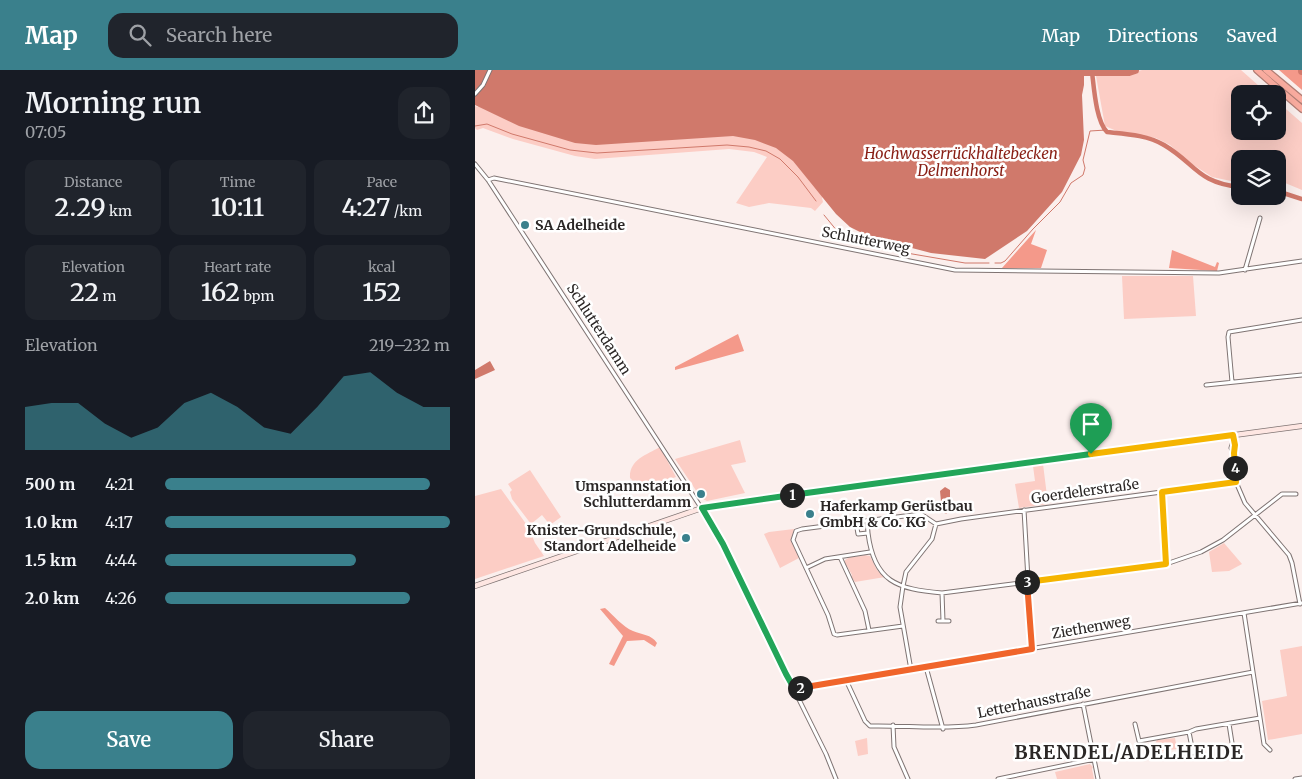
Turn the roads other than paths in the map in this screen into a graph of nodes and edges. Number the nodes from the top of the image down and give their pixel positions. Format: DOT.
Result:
graph roads {
  1 [pos="490,70"];
  2 [pos="1257,70"];
  3 [pos="1266,70"];
  4 [pos="475,94"];
  5 [pos="1302,100"];
  6 [pos="1302,109"];
  7 [pos="475,164"];
  8 [pos="488,180"];
  9 [pos="1260,218"];
  10 [pos="1302,261"];
  11 [pos="1245,271"];
  12 [pos="1302,320"];
  13 [pos="1302,375"];
  14 [pos="1231,382"];
  15 [pos="1206,385"];
  16 [pos="1302,426"];
  17 [pos="1233,438"];
  18 [pos="1236,482"];
  19 [pos="1162,492"];
  20 [pos="1296,494"];
  21 [pos="702,508"];
  22 [pos="1024,510"];
  23 [pos="1256,517"];
  24 [pos="867,521"];
  25 [pos="856,522"];
  26 [pos="936,524"];
  27 [pos="868,533"];
  28 [pos="870,552"];
  29 [pos="840,557"];
  30 [pos="1166,564"];
  31 [pos="806,568"];
  32 [pos="1027,581"];
  33 [pos="475,586"];
  34 [pos="903,586"];
  35 [pos="942,593"];
  36 [pos="1301,604"];
  37 [pos="1244,613"];
  38 [pos="943,621"];
  39 [pos="949,621"];
  40 [pos="939,622"];
  41 [pos="903,626"];
  42 [pos="869,630"];
  43 [pos="1032,649"];
  44 [pos="927,667"];
  45 [pos="911,670"];
  46 [pos="1253,672"];
  47 [pos="846,680"];
  48 [pos="795,690"];
  49 [pos="1083,704"];
  50 [pos="1260,718"];
  51 [pos="1135,724"];
  52 [pos="1229,724"];
  53 [pos="893,725"];
  54 [pos="943,728"];
  55 [pos="1189,732"];
  56 [pos="1232,744"];
  57 [pos="1270,750"];
  58 [pos="1193,753"];
  59 [pos="1095,759"];
  60 [pos="1302,778"];
  61 [pos="836,779"];
  62 [pos="908,779"];
  63 [pos="998,779"];
  64 [pos="1099,779"];
  65 [pos="1295,779"];
  1 -- 4 [label="street"];
  2 -- 6 [label="highway"];
  3 -- 5 [label="highway"];
  7 -- 8 [label="street, Schlutterdamm"];
  8 -- 11 [label="street, Schlutterweg"];
  8 -- 21 [label="street, Schlutterdamm"];
  9 -- 11 [label="street"];
  10 -- 11 [label="street, Schlutterweg"];
  12 -- 14 [label="street"];
  13 -- 14 [label="street"];
  14 -- 15 [label="street"];
  16 -- 17 [label="main road"];
  17 -- 18 [label="street"];
  17 -- 21 [label="main road"];
  18 -- 19 [label="street, Goerdelerstraße"];
  18 -- 23 [label="street"];
  19 -- 22 [label="street, Goerdelerstraße"];
  19 -- 30 [label="street"];
  20 -- 23 [label="street"];
  21 -- 33 [label="main road"];
  21 -- 48 [label="street, Schlutterdamm"];
  22 -- 26 [label="street, Goerdelerstraße"];
  22 -- 32 [label="street"];
  23 -- 30 [label="street"];
  23 -- 36 [label="street"];
  24 -- 25 [label="street"];
  24 -- 26 [label="street"];
  24 -- 27 [label="street"];
  25 -- 27 [label="street"];
  25 -- 31 [label="street"];
  26 -- 34 [label="street"];
  27 -- 28 [label="street"];
  28 -- 29 [label="street"];
  28 -- 34 [label="street"];
  29 -- 31 [label="street"];
  29 -- 42 [label="street"];
  30 -- 32 [label="street"];
  31 -- 42 [label="street"];
  32 -- 35 [label="street"];
  32 -- 43 [label="street"];
  34 -- 35 [label="street"];
  34 -- 41 [label="street"];
  35 -- 38 [label="street"];
  36 -- 37 [label="street, Ziethenweg"];
  37 -- 43 [label="street, Ziethenweg"];
  37 -- 46 [label="street"];
  38 -- 39 [label="street"];
  38 -- 40 [label="street"];
  41 -- 42 [label="street"];
  41 -- 45 [label="street"];
  43 -- 44 [label="street, Ziethenweg"];
  44 -- 45 [label="street, Ziethenweg"];
  44 -- 54 [label="street"];
  45 -- 47 [label="street, Ziethenweg"];
  46 -- 49 [label="street, Letterhausstraße"];
  46 -- 50 [label="street"];
  47 -- 48 [label="street, Ziethenweg"];
  47 -- 53 [label="street, Letterhausstraße"];
  48 -- 61 [label="street, Schlutterdamm"];
  49 -- 54 [label="street, Letterhausstraße"];
  49 -- 59 [label="street"];
  50 -- 52 [label="street"];
  50 -- 57 [label="street"];
  51 -- 55 [label="street"];
  52 -- 55 [label="street"];
  52 -- 56 [label="street"];
  53 -- 54 [label="street, Letterhausstraße"];
  53 -- 62 [label="street"];
  55 -- 58 [label="street"];
  59 -- 63 [label="street"];
  59 -- 64 [label="street"];
  60 -- 65 [label="street"];
}
